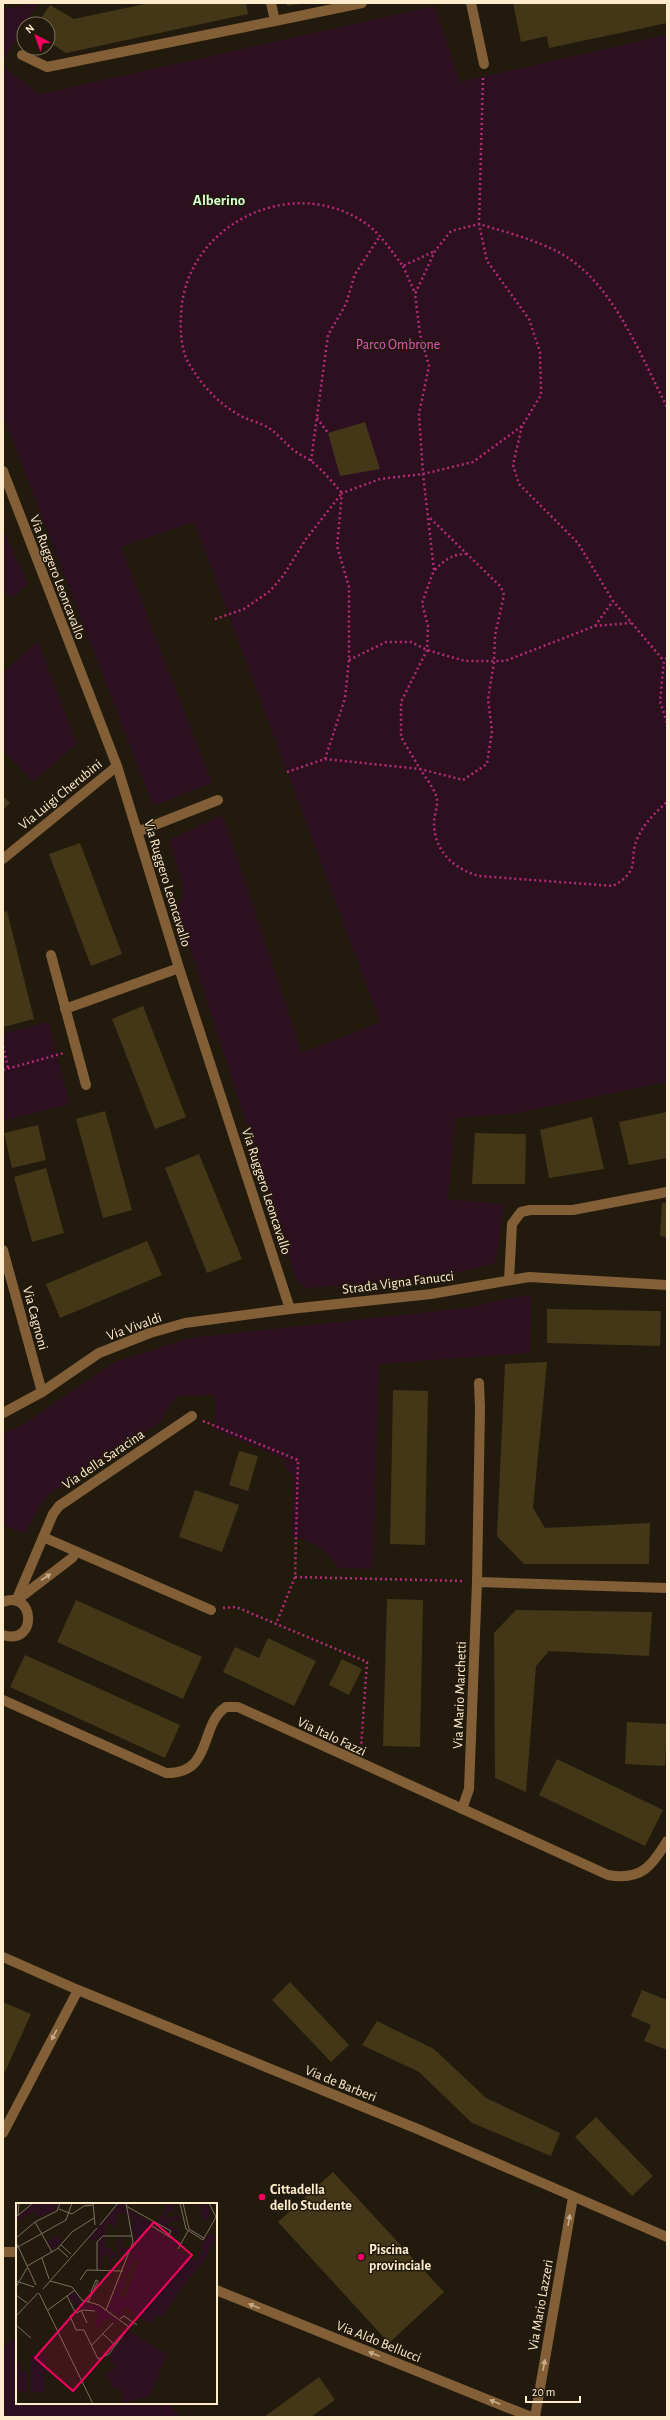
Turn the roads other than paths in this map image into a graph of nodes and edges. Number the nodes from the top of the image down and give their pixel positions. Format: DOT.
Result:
graph roads {
  1 [pos="271,3"];
  2 [pos="362,3"];
  3 [pos="471,3"];
  4 [pos="275,21"];
  5 [pos="24,56"];
  6 [pos="484,64"];
  7 [pos="3,471"];
  8 [pos="117,766"];
  9 [pos="218,800"];
  10 [pos="137,832"];
  11 [pos="3,859"];
  12 [pos="51,955"];
  13 [pos="179,968"];
  14 [pos="65,1009"];
  15 [pos="86,1085"];
  16 [pos="667,1192"];
  17 [pos="3,1251"];
  18 [pos="509,1280"];
  19 [pos="667,1285"];
  20 [pos="290,1308"];
  21 [pos="479,1383"];
  22 [pos="42,1392"];
  23 [pos="3,1413"];
  24 [pos="192,1416"];
  25 [pos="43,1537"];
  26 [pos="76,1552"];
  27 [pos="477,1582"];
  28 [pos="667,1588"];
  29 [pos="16,1601"];
  30 [pos="3,1602"];
  31 [pos="211,1610"];
  32 [pos="3,1635"];
  33 [pos="3,1700"];
  34 [pos="462,1809"];
  35 [pos="667,1841"];
  36 [pos="3,1957"];
  37 [pos="78,1990"];
  38 [pos="3,2133"];
  39 [pos="573,2197"];
  40 [pos="667,2237"];
  41 [pos="3,2252"];
  42 [pos="16,2252"];
  43 [pos="217,2290"];
  44 [pos="531,2417"];
  45 [pos="535,2417"];
  1 -- 4 [label="street"];
  2 -- 4 [label="street"];
  3 -- 6 [label="street"];
  4 -- 5 [label="street"];
  7 -- 8 [label="street, Via Ruggero Leoncavallo"];
  8 -- 10 [label="street, Via Ruggero Leoncavallo"];
  8 -- 11 [label="street, Via Luigi Cherubini"];
  9 -- 10 [label="street"];
  10 -- 13 [label="street, Via Ruggero Leoncavallo"];
  12 -- 14 [label="street"];
  13 -- 14 [label="street"];
  13 -- 20 [label="street, Via Ruggero Leoncavallo"];
  14 -- 15 [label="street"];
  16 -- 18 [label="street"];
  17 -- 22 [label="street, Via Cagnoni"];
  18 -- 19 [label="street, Strada Vigna Fanucci"];
  18 -- 20 [label="street, Strada Vigna Fanucci"];
  20 -- 22 [label="street, Via Vivaldi"];
  21 -- 27 [label="street, Via Mario Marchetti"];
  22 -- 23 [label="street, Via Vivaldi"];
  24 -- 25 [label="street, Via della Saracina"];
  25 -- 26 [label="street"];
  25 -- 29 [label="street, Via della Saracina"];
  29 -- 26 [label="street, one-way"];
  26 -- 31 [label="street"];
  27 -- 28 [label="street"];
  27 -- 34 [label="street, Via Mario Marchetti"];
  29 -- 30 [label="street"];
  29 -- 32 [label="street"];
  33 -- 34 [label="street, Via Italo Fazzi"];
  34 -- 35 [label="street, Via Italo Fazzi"];
  36 -- 37 [label="street, Via de Barberi"];
  37 -- 38 [label="street, one-way"];
  37 -- 39 [label="street, Via de Barberi"];
  39 -- 40 [label="street, Via de Barberi"];
  45 -- 39 [label="street, Via Mario Lazzeri, one-way"];
  41 -- 42 [label="street"];
  44 -- 43 [label="street, Via Aldo Bellucci, one-way"];
}
